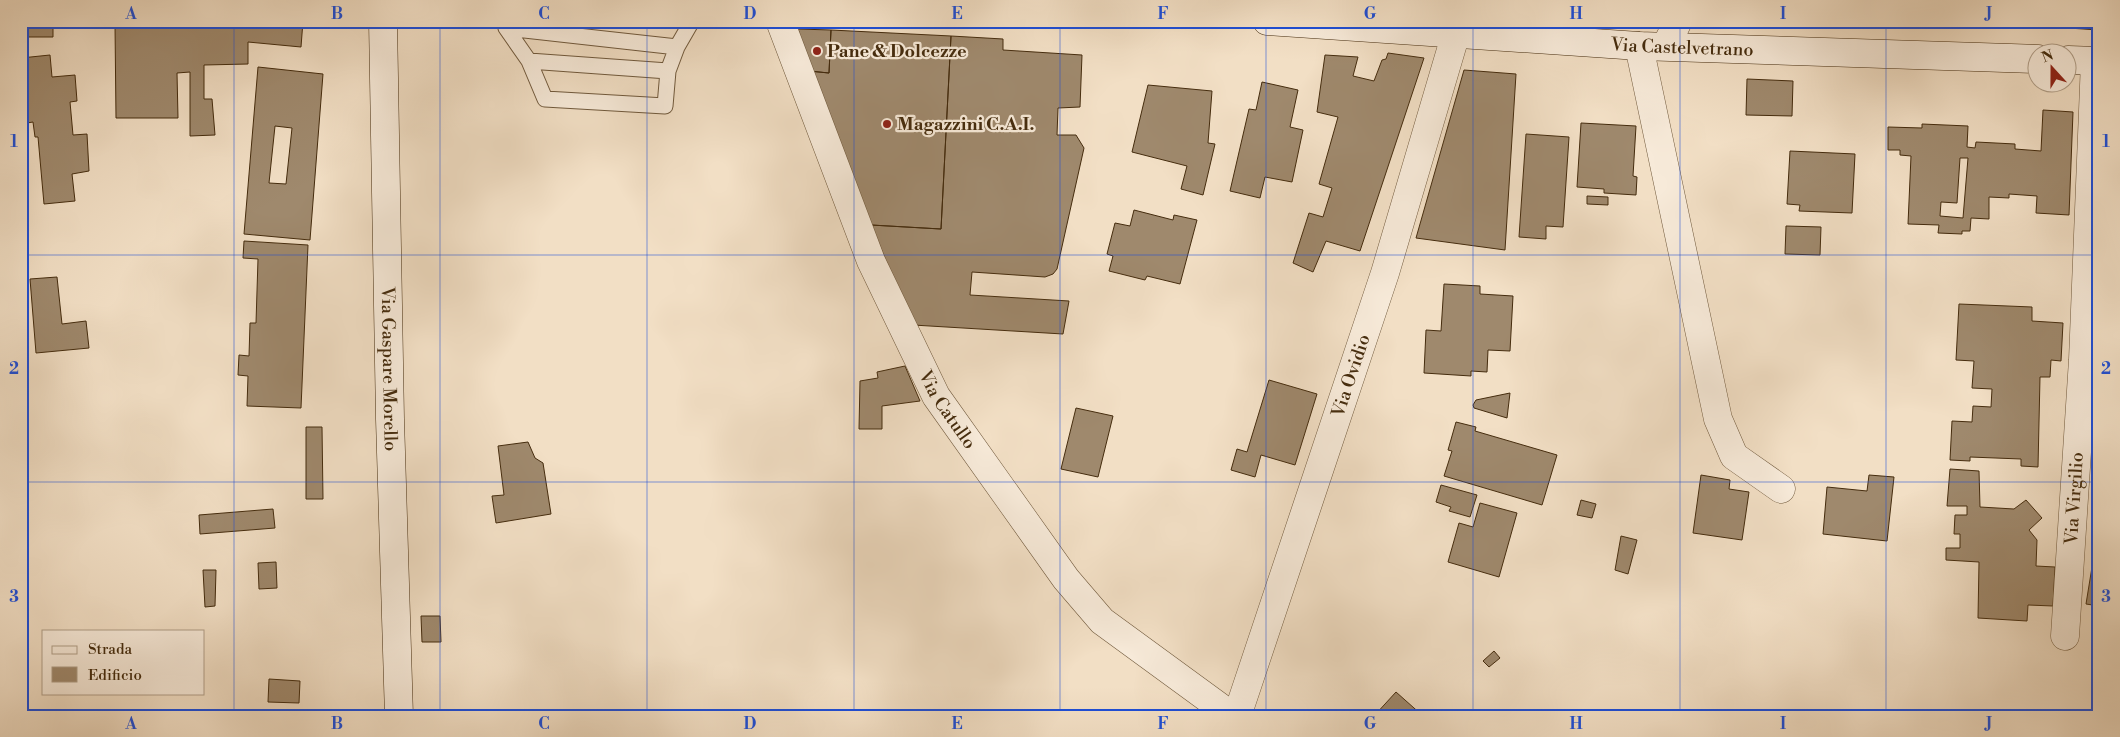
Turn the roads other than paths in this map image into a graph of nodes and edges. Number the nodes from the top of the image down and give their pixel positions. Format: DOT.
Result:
graph roads {
  1 [pos="382,21"];
  2 [pos="692,21"];
  3 [pos="780,21"];
  4 [pos="1267,21"];
  5 [pos="1678,21"];
  6 [pos="1350,23"];
  7 [pos="505,25"];
  8 [pos="1456,32"];
  9 [pos="1653,46"];
  10 [pos="677,47"];
  11 [pos="2028,59"];
  12 [pos="2078,60"];
  13 [pos="529,61"];
  14 [pos="2097,61"];
  15 [pos="668,71"];
  16 [pos="2091,360"];
  17 [pos="1781,489"];
  18 [pos="2065,636"];
  19 [pos="399,716"];
  20 [pos="1232,716"];
  21 [pos="1236,716"];
  1 -- 19 [label="street, Via Gaspare Morello"];
  2 -- 10 [label="lane"];
  3 -- 20 [label="street, Via Catullo"];
  4 -- 6 [label="street, Via Castelvetrano"];
  5 -- 9 [label="street"];
  6 -- 8 [label="street, Via Castelvetrano"];
  7 -- 10 [label="lane"];
  7 -- 13 [label="lane"];
  8 -- 9 [label="street, Via Castelvetrano"];
  8 -- 21 [label="street, Via Ovidio"];
  9 -- 11 [label="street, Via Castelvetrano"];
  9 -- 17 [label="street"];
  10 -- 15 [label="lane"];
  12 -- 14 [label="street"];
  13 -- 15 [label="lane"];
  13 -- 15 [label="lane"];
  14 -- 16 [label="street, Via Virgilio"];
  16 -- 18 [label="street, Via Virgilio"];
}
